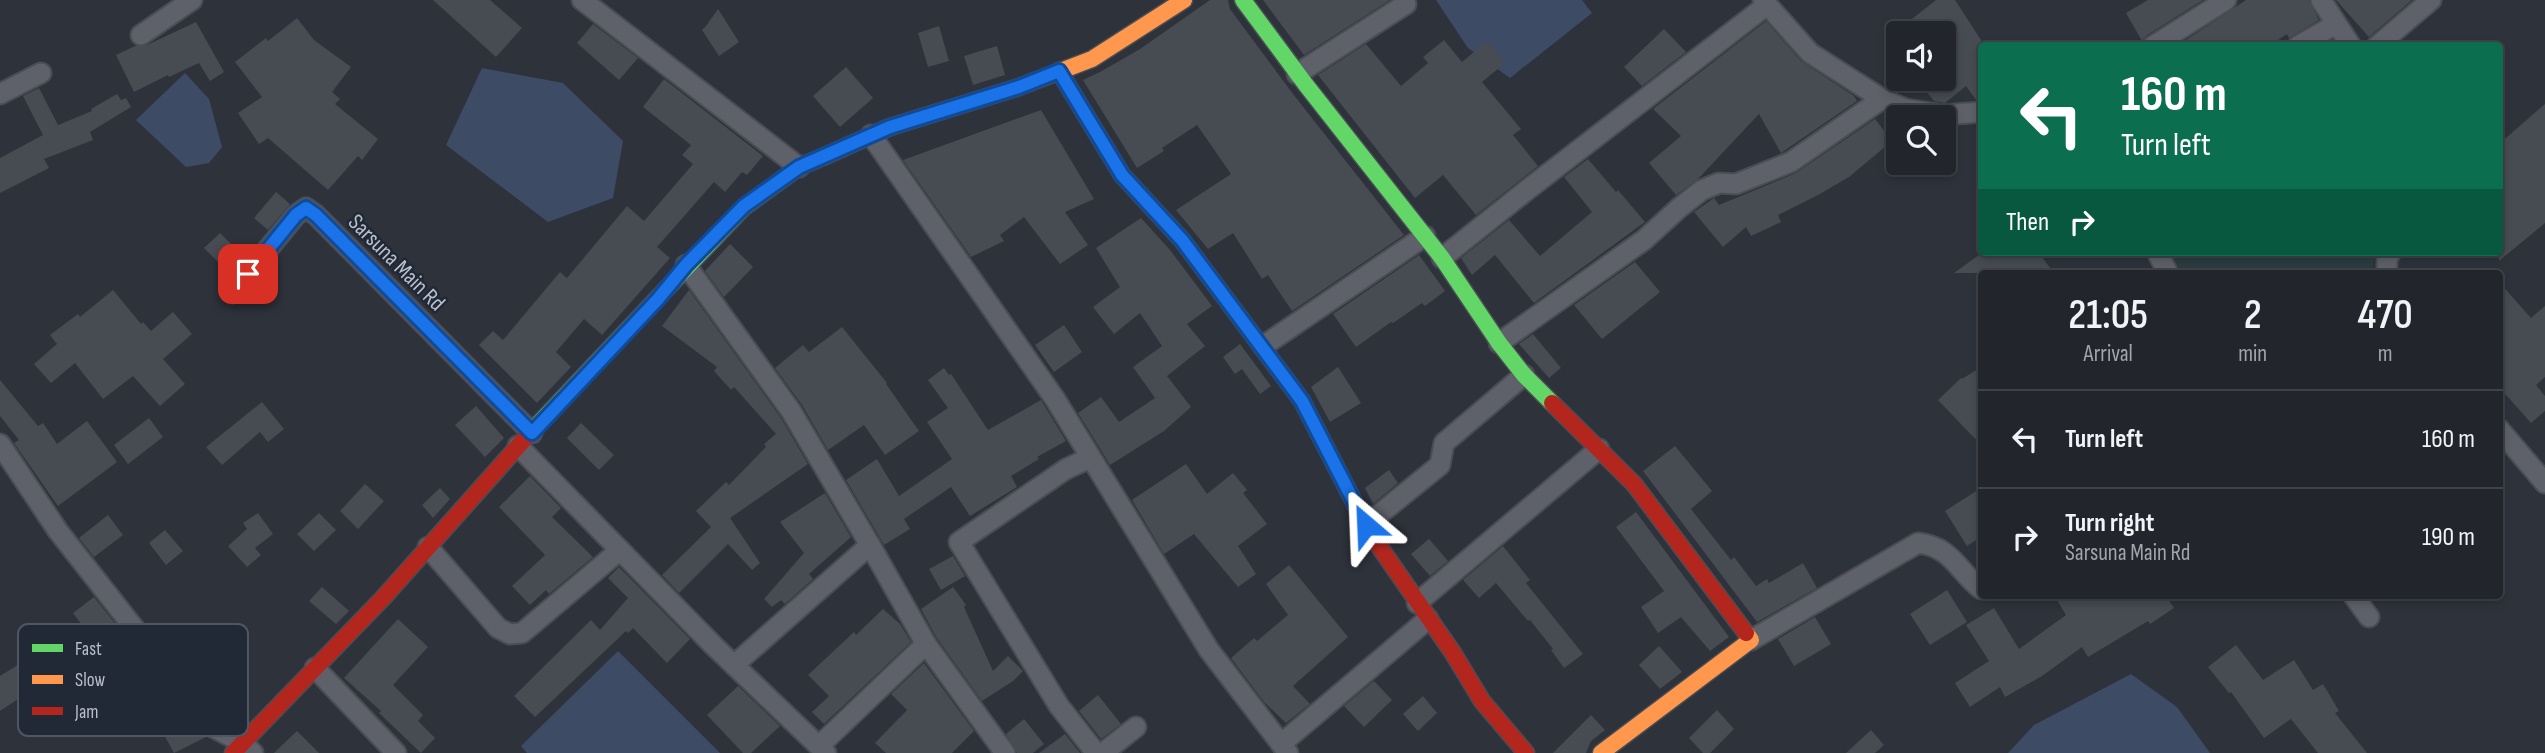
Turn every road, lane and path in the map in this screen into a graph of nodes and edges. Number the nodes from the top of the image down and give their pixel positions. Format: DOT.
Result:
graph roads {
  1 [pos="192,0"];
  2 [pos="582,0"];
  3 [pos="1184,0"];
  4 [pos="1243,0"];
  5 [pos="2227,0"];
  6 [pos="2321,0"];
  7 [pos="2431,0"];
  8 [pos="1765,3"];
  9 [pos="1406,4"];
  10 [pos="2336,24"];
  11 [pos="141,35"];
  12 [pos="2159,42"];
  13 [pos="2305,42"];
  14 [pos="2348,42"];
  15 [pos="2382,42"];
  16 [pos="1059,71"];
  17 [pos="41,73"];
  18 [pos="1297,74"];
  19 [pos="0,94"];
  20 [pos="1882,99"];
  21 [pos="1978,112"];
  22 [pos="871,135"];
  23 [pos="799,167"];
  24 [pos="1426,236"];
  25 [pos="1442,258"];
  26 [pos="686,265"];
  27 [pos="232,293"];
  28 [pos="1499,343"];
  29 [pos="1263,346"];
  30 [pos="1524,375"];
  31 [pos="2503,434"];
  32 [pos="525,440"];
  33 [pos="0,444"];
  34 [pos="1599,449"];
  35 [pos="1090,458"];
  36 [pos="2545,483"];
  37 [pos="1366,525"];
  38 [pos="870,545"];
  39 [pos="428,547"];
  40 [pos="620,550"];
  41 [pos="1978,586"];
  42 [pos="2356,599"];
  43 [pos="1423,611"];
  44 [pos="2369,617"];
  45 [pos="130,624"];
  46 [pos="1751,640"];
  47 [pos="926,644"];
  48 [pos="734,665"];
  49 [pos="315,668"];
  50 [pos="1136,727"];
  51 [pos="224,736"];
  52 [pos="822,749"];
  53 [pos="1284,749"];
  54 [pos="243,750"];
  55 [pos="1518,751"];
  56 [pos="396,753"];
  57 [pos="1005,753"];
  58 [pos="1096,753"];
  59 [pos="1103,753"];
  60 [pos="1602,753"];
  1 -- 11 [label="street"];
  2 -- 23 [label="street"];
  3 -- 16 [label="street"];
  4 -- 18 [label="street"];
  5 -- 12 [label="street"];
  6 -- 10 [label="street"];
  7 -- 15 [label="street"];
  8 -- 20 [label="street"];
  8 -- 25 [label="street"];
  9 -- 18 [label="street"];
  10 -- 13 [label="street"];
  10 -- 14 [label="street"];
  16 -- 22 [label="street"];
  16 -- 29 [label="street"];
  17 -- 19 [label="street"];
  18 -- 24 [label="street"];
  20 -- 21 [label="street"];
  20 -- 28 [label="street"];
  22 -- 23 [label="street"];
  22 -- 35 [label="street"];
  23 -- 26 [label="street"];
  24 -- 25 [label="street"];
  24 -- 29 [label="street"];
  25 -- 28 [label="street"];
  26 -- 32 [label="street"];
  26 -- 38 [label="street"];
  27 -- 32 [label="street, Sarsuna Main Rd"];
  28 -- 30 [label="street"];
  29 -- 37 [label="street"];
  30 -- 34 [label="street"];
  30 -- 37 [label="street"];
  31 -- 36 [label="street"];
  32 -- 39 [label="street"];
  32 -- 40 [label="street"];
  33 -- 45 [label="street"];
  34 -- 43 [label="street"];
  34 -- 46 [label="street"];
  35 -- 53 [label="street"];
  35 -- 58 [label="street"];
  37 -- 43 [label="street"];
  38 -- 47 [label="street"];
  38 -- 48 [label="street"];
  39 -- 40 [label="street"];
  39 -- 49 [label="street"];
  40 -- 48 [label="street"];
  41 -- 46 [label="street"];
  42 -- 44 [label="street"];
  43 -- 53 [label="street"];
  43 -- 55 [label="street"];
  46 -- 60 [label="street"];
  47 -- 52 [label="street"];
  47 -- 57 [label="street"];
  48 -- 52 [label="street"];
  49 -- 54 [label="street"];
  49 -- 56 [label="street"];
  50 -- 59 [label="street"];
  51 -- 54 [label="street"];
}
